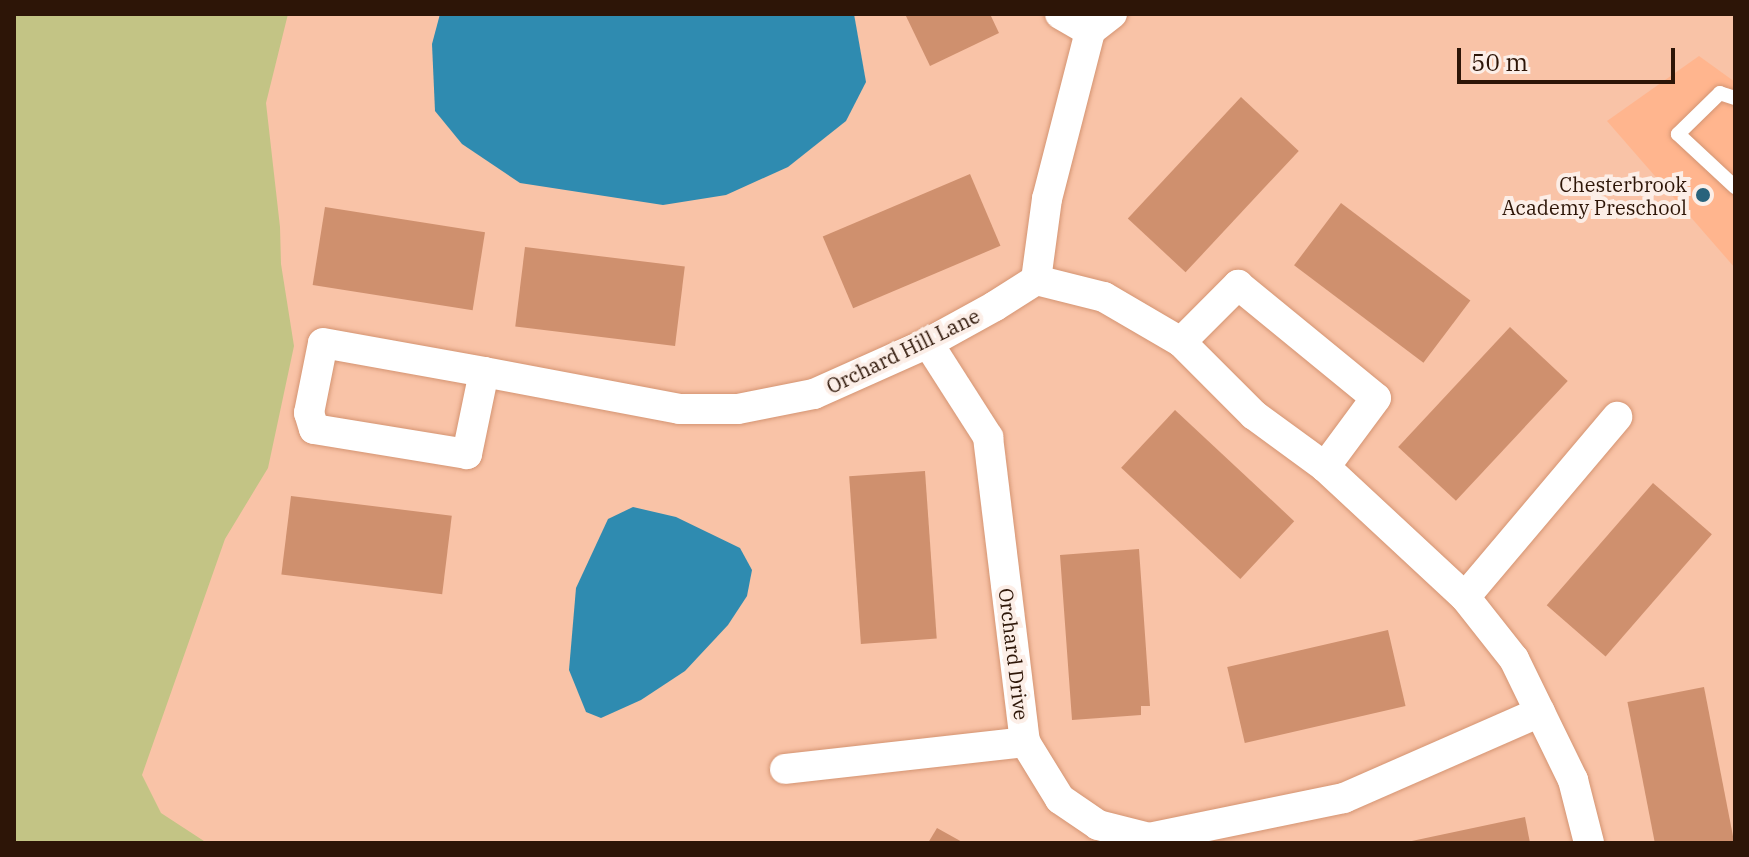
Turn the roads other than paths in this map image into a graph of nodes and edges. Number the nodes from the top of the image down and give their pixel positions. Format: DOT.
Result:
graph roads {
  1 [pos="1060,14"];
  2 [pos="1101,23"];
  3 [pos="1735,98"];
  4 [pos="1735,187"];
  5 [pos="1036,280"];
  6 [pos="1181,342"];
  7 [pos="928,343"];
  8 [pos="484,372"];
  9 [pos="1617,417"];
  10 [pos="1325,467"];
  11 [pos="1465,597"];
  12 [pos="1540,712"];
  13 [pos="1025,742"];
  14 [pos="785,769"];
  15 [pos="1097,834"];
  16 [pos="1589,843"];
  1 -- 2 [label="street"];
  2 -- 5 [label="street"];
  3 -- 4 [label="lane"];
  5 -- 6 [label="street"];
  5 -- 7 [label="street, Orchard Hill Lane"];
  6 -- 10 [label="street"];
  6 -- 10 [label="street"];
  7 -- 8 [label="street, Orchard Hill Lane"];
  7 -- 13 [label="street, Orchard Drive"];
  8 -- 8 [label="street, Orchard Hill Lane"];
  9 -- 11 [label="street"];
  10 -- 11 [label="street"];
  11 -- 12 [label="street"];
  12 -- 15 [label="street, Orchard Drive"];
  12 -- 16 [label="street"];
  13 -- 14 [label="street"];
  13 -- 15 [label="street, Orchard Drive"];
}
